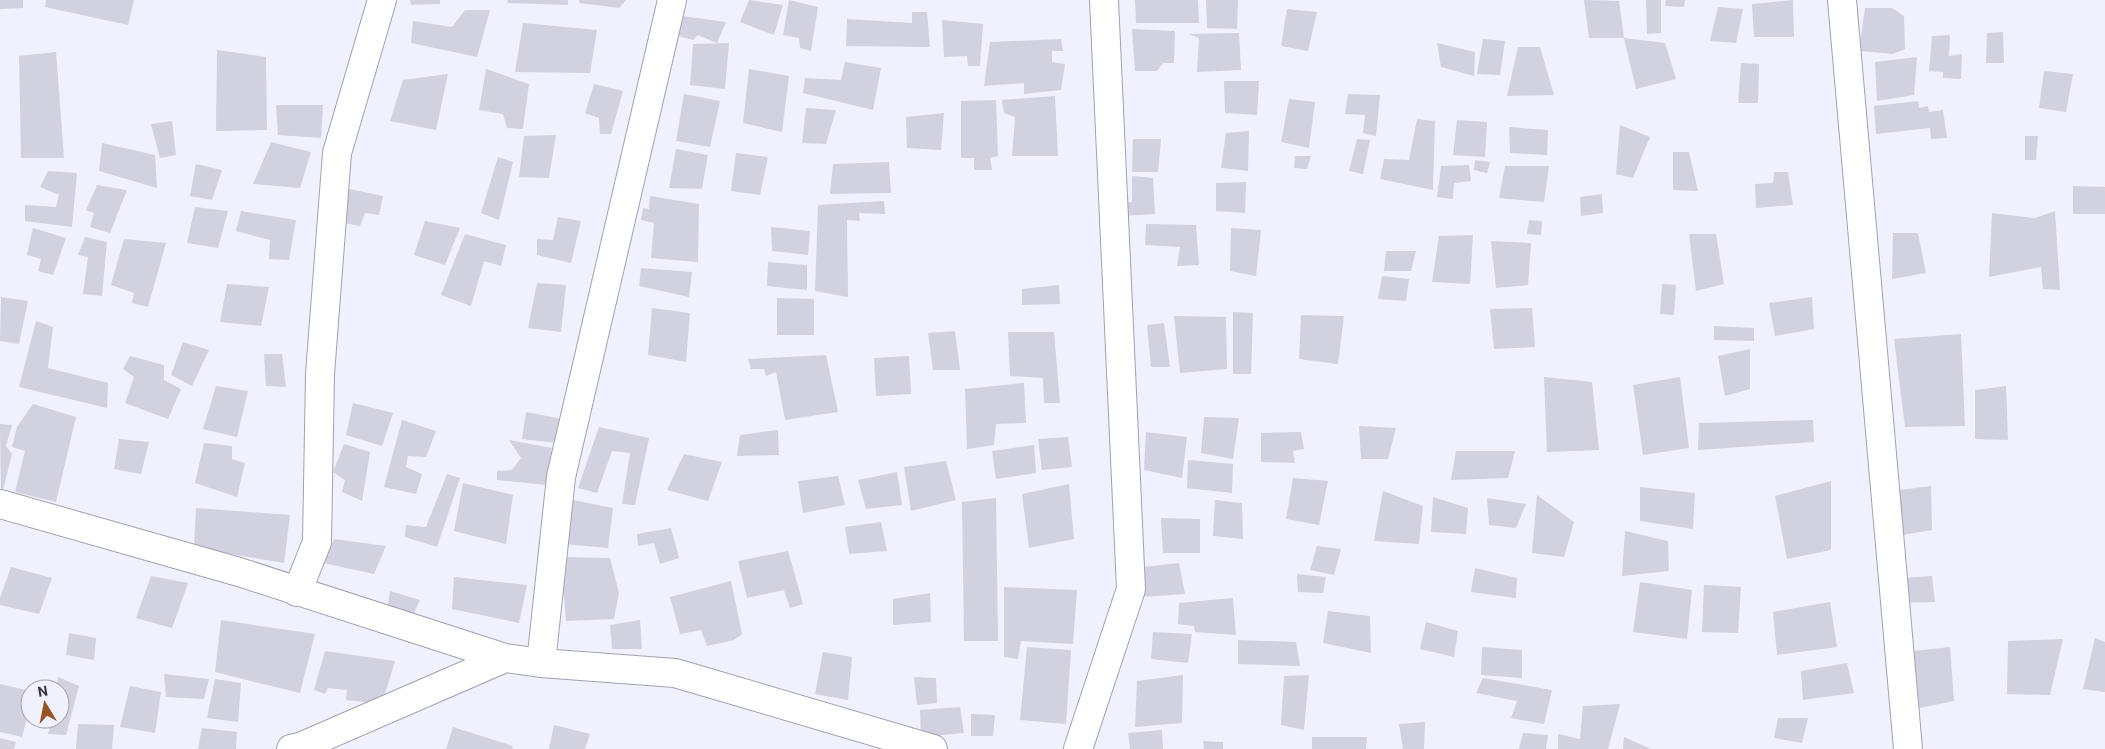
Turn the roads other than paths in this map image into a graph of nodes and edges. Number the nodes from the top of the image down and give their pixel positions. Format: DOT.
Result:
graph roads {
  1 [pos="382,0"];
  2 [pos="672,0"];
  3 [pos="1104,0"];
  4 [pos="1842,0"];
  5 [pos="0,504"];
  6 [pos="297,592"];
  7 [pos="505,658"];
  8 [pos="541,663"];
  9 [pos="291,749"];
  10 [pos="933,749"];
  11 [pos="1078,749"];
  12 [pos="1908,749"];
  1 -- 6 [label="street"];
  2 -- 8 [label="street"];
  3 -- 11 [label="street"];
  4 -- 12 [label="street"];
  5 -- 6 [label="street"];
  6 -- 7 [label="street"];
  7 -- 8 [label="street"];
  7 -- 9 [label="street"];
  8 -- 10 [label="street"];
}
